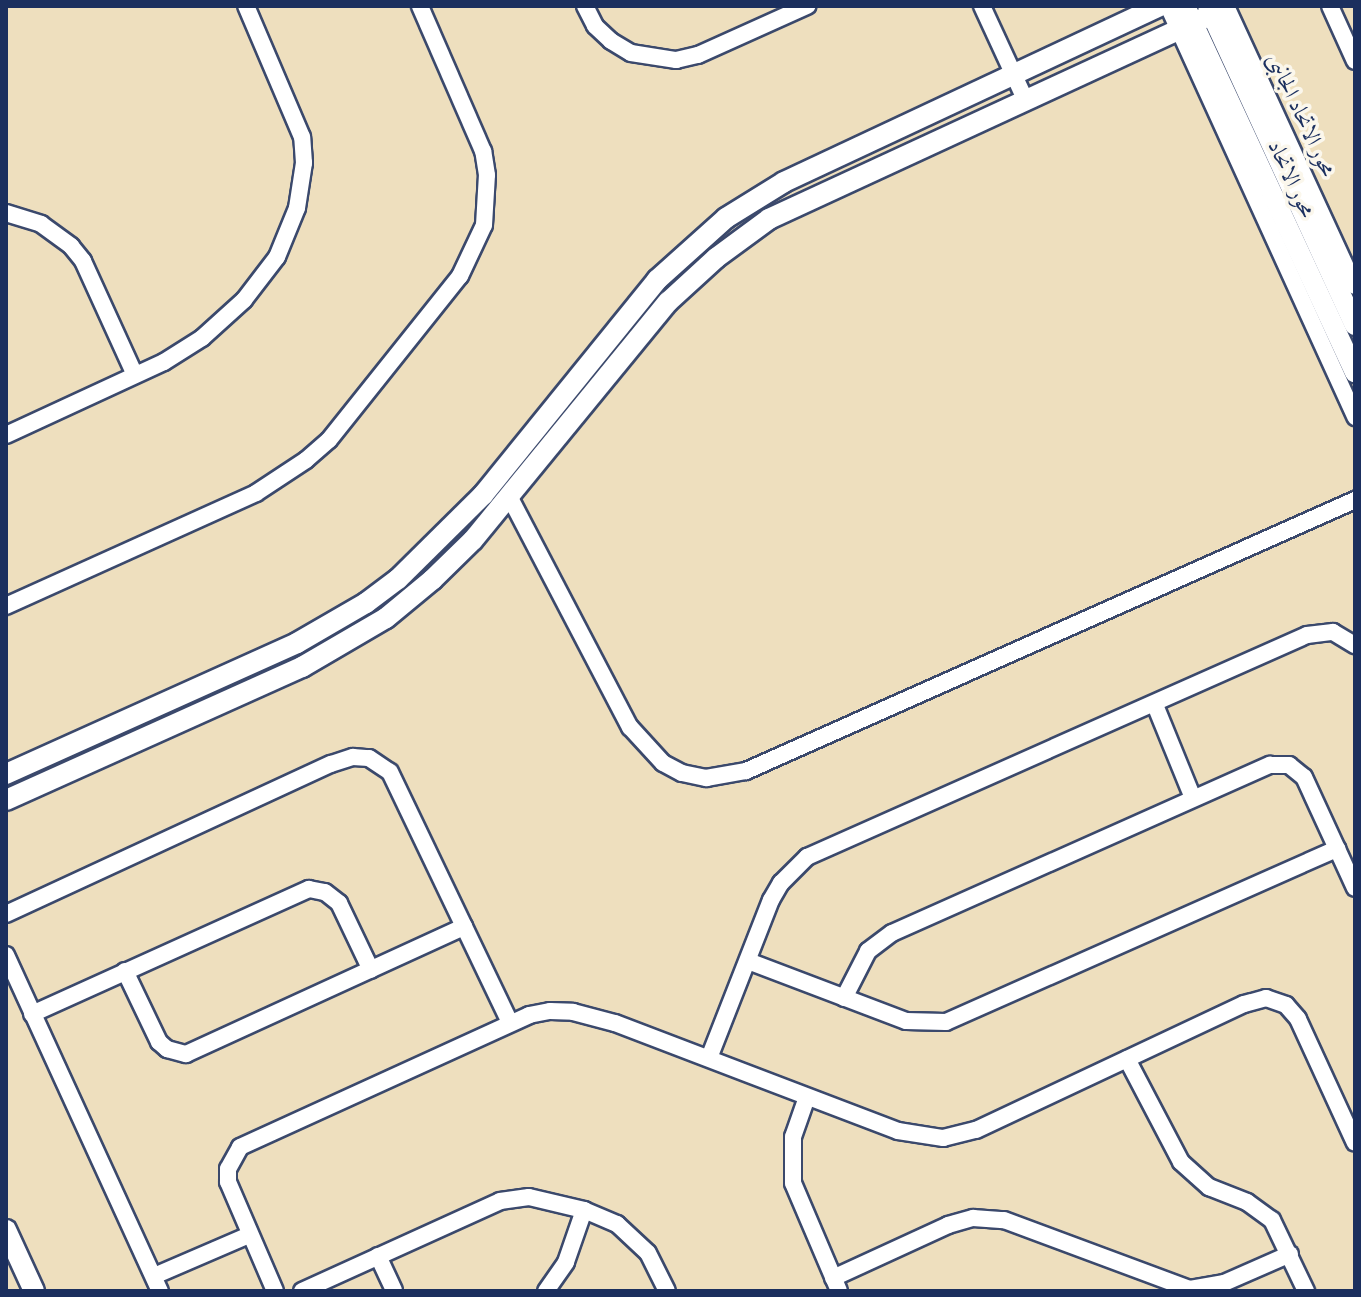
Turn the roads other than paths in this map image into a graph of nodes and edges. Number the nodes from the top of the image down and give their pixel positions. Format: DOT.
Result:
graph roads {
  1 [pos="246,6"];
  2 [pos="420,6"];
  3 [pos="585,6"];
  4 [pos="807,6"];
  5 [pos="982,6"];
  6 [pos="1159,6"];
  7 [pos="1168,6"];
  8 [pos="1330,6"];
  9 [pos="1216,9"];
  10 [pos="1185,19"];
  11 [pos="1355,61"];
  12 [pos="1014,77"];
  13 [pos="1025,99"];
  14 [pos="6,213"];
  15 [pos="1355,286"];
  16 [pos="1355,325"];
  17 [pos="1355,373"];
  18 [pos="135,375"];
  19 [pos="1355,417"];
  20 [pos="6,435"];
  21 [pos="509,496"];
  22 [pos="1355,500"];
  23 [pos="6,606"];
  24 [pos="1355,645"];
  25 [pos="1155,705"];
  26 [pos="6,774"];
  27 [pos="1193,798"];
  28 [pos="6,800"];
  29 [pos="1337,849"];
  30 [pos="1355,888"];
  31 [pos="6,914"];
  32 [pos="464,927"];
  33 [pos="6,955"];
  34 [pos="748,961"];
  35 [pos="371,970"];
  36 [pos="125,971"];
  37 [pos="844,998"];
  38 [pos="32,1014"];
  39 [pos="510,1023"];
  40 [pos="709,1058"];
  41 [pos="1127,1059"];
  42 [pos="807,1097"];
  43 [pos="1349,1116"];
  44 [pos="1355,1143"];
  45 [pos="584,1210"];
  46 [pos="6,1230"];
  47 [pos="249,1235"];
  48 [pos="1290,1254"];
  49 [pos="378,1256"];
  50 [pos="157,1284"];
  51 [pos="836,1285"];
  52 [pos="34,1291"];
  53 [pos="275,1291"];
  54 [pos="302,1291"];
  55 [pos="394,1291"];
  56 [pos="546,1291"];
  57 [pos="667,1291"];
  58 [pos="1306,1291"];
  1 -- 18 [label="street"];
  2 -- 23 [label="street"];
  3 -- 4 [label="street"];
  5 -- 12 [label="street"];
  6 -- 12 [label="street"];
  7 -- 10 [label="street"];
  8 -- 11 [label="street"];
  9 -- 10 [label="street"];
  9 -- 15 [label="street, محور الاتحاد الجانبى"];
  9 -- 16 [label="street, محور الاتحاد"];
  10 -- 13 [label="street"];
  10 -- 17 [label="street, محور الاتحاد"];
  10 -- 19 [label="street"];
  12 -- 13 [label="street"];
  12 -- 26 [label="street"];
  13 -- 21 [label="street"];
  14 -- 18 [label="street"];
  18 -- 20 [label="street"];
  21 -- 22 [label="street"];
  21 -- 28 [label="street"];
  24 -- 25 [label="street"];
  25 -- 27 [label="street"];
  25 -- 34 [label="street"];
  27 -- 29 [label="street"];
  27 -- 37 [label="street"];
  29 -- 30 [label="street"];
  29 -- 37 [label="street"];
  31 -- 32 [label="street"];
  32 -- 35 [label="street"];
  32 -- 39 [label="street"];
  33 -- 38 [label="street"];
  34 -- 37 [label="street"];
  34 -- 40 [label="street"];
  35 -- 36 [label="street"];
  35 -- 36 [label="street"];
  36 -- 38 [label="street"];
  38 -- 50 [label="street"];
  39 -- 40 [label="street"];
  39 -- 47 [label="street"];
  40 -- 42 [label="street"];
  41 -- 42 [label="street"];
  41 -- 43 [label="street"];
  41 -- 48 [label="street"];
  42 -- 51 [label="street"];
  43 -- 44 [label="street"];
  45 -- 49 [label="street"];
  45 -- 56 [label="street"];
  45 -- 57 [label="street"];
  46 -- 52 [label="street"];
  47 -- 50 [label="street"];
  47 -- 53 [label="street"];
  48 -- 51 [label="street"];
  48 -- 58 [label="street"];
  49 -- 54 [label="street"];
  49 -- 55 [label="street"];
}
